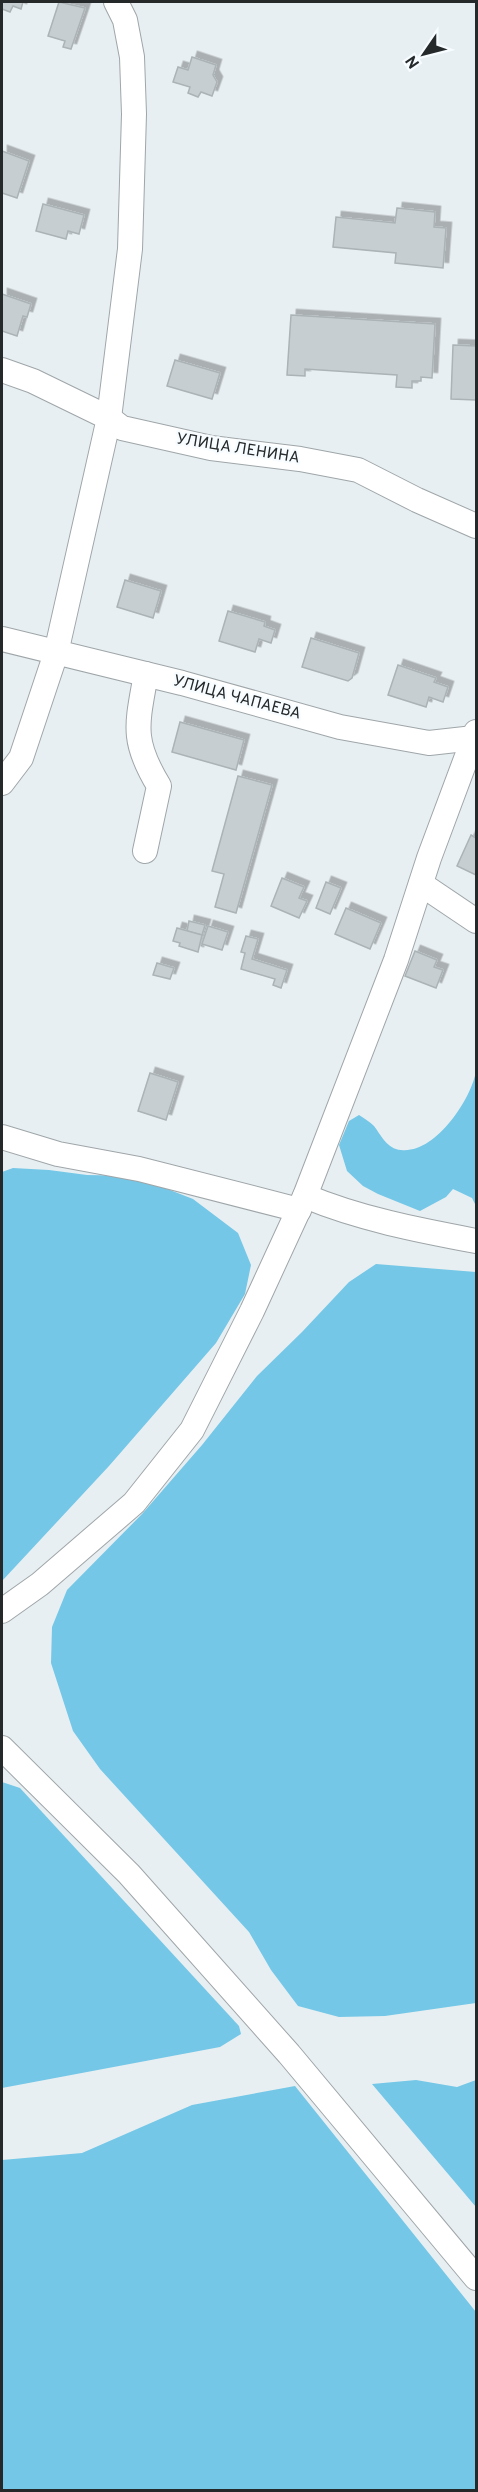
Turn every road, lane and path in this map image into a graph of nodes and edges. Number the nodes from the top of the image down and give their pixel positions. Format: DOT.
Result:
graph roads {
  1 [pos="116,2"];
  2 [pos="2,369"];
  3 [pos="109,418"];
  4 [pos="477,526"];
  5 [pos="2,639"];
  6 [pos="56,653"];
  7 [pos="146,674"];
  8 [pos="475,735"];
  9 [pos="2,783"];
  10 [pos="145,851"];
  11 [pos="421,884"];
  12 [pos="477,921"];
  13 [pos="2,1137"];
  14 [pos="302,1203"];
  15 [pos="477,1241"];
  16 [pos="2,1611"];
  17 [pos="2,1748"];
  18 [pos="477,2278"];
  1 -- 3 [label="street"];
  2 -- 3 [label="street, УЛИЦА ЛЕНИНА"];
  3 -- 4 [label="street, УЛИЦА ЛЕНИНА"];
  3 -- 6 [label="street"];
  5 -- 6 [label="street, УЛИЦА ЧАПАЕВА"];
  6 -- 7 [label="street, УЛИЦА ЧАПАЕВА"];
  6 -- 9 [label="street"];
  7 -- 8 [label="street, УЛИЦА ЧАПАЕВА"];
  7 -- 10 [label="street"];
  8 -- 11 [label="street"];
  11 -- 12 [label="street"];
  11 -- 14 [label="street"];
  13 -- 14 [label="street"];
  14 -- 15 [label="street"];
  14 -- 16 [label="street"];
  17 -- 18 [label="street"];
}
